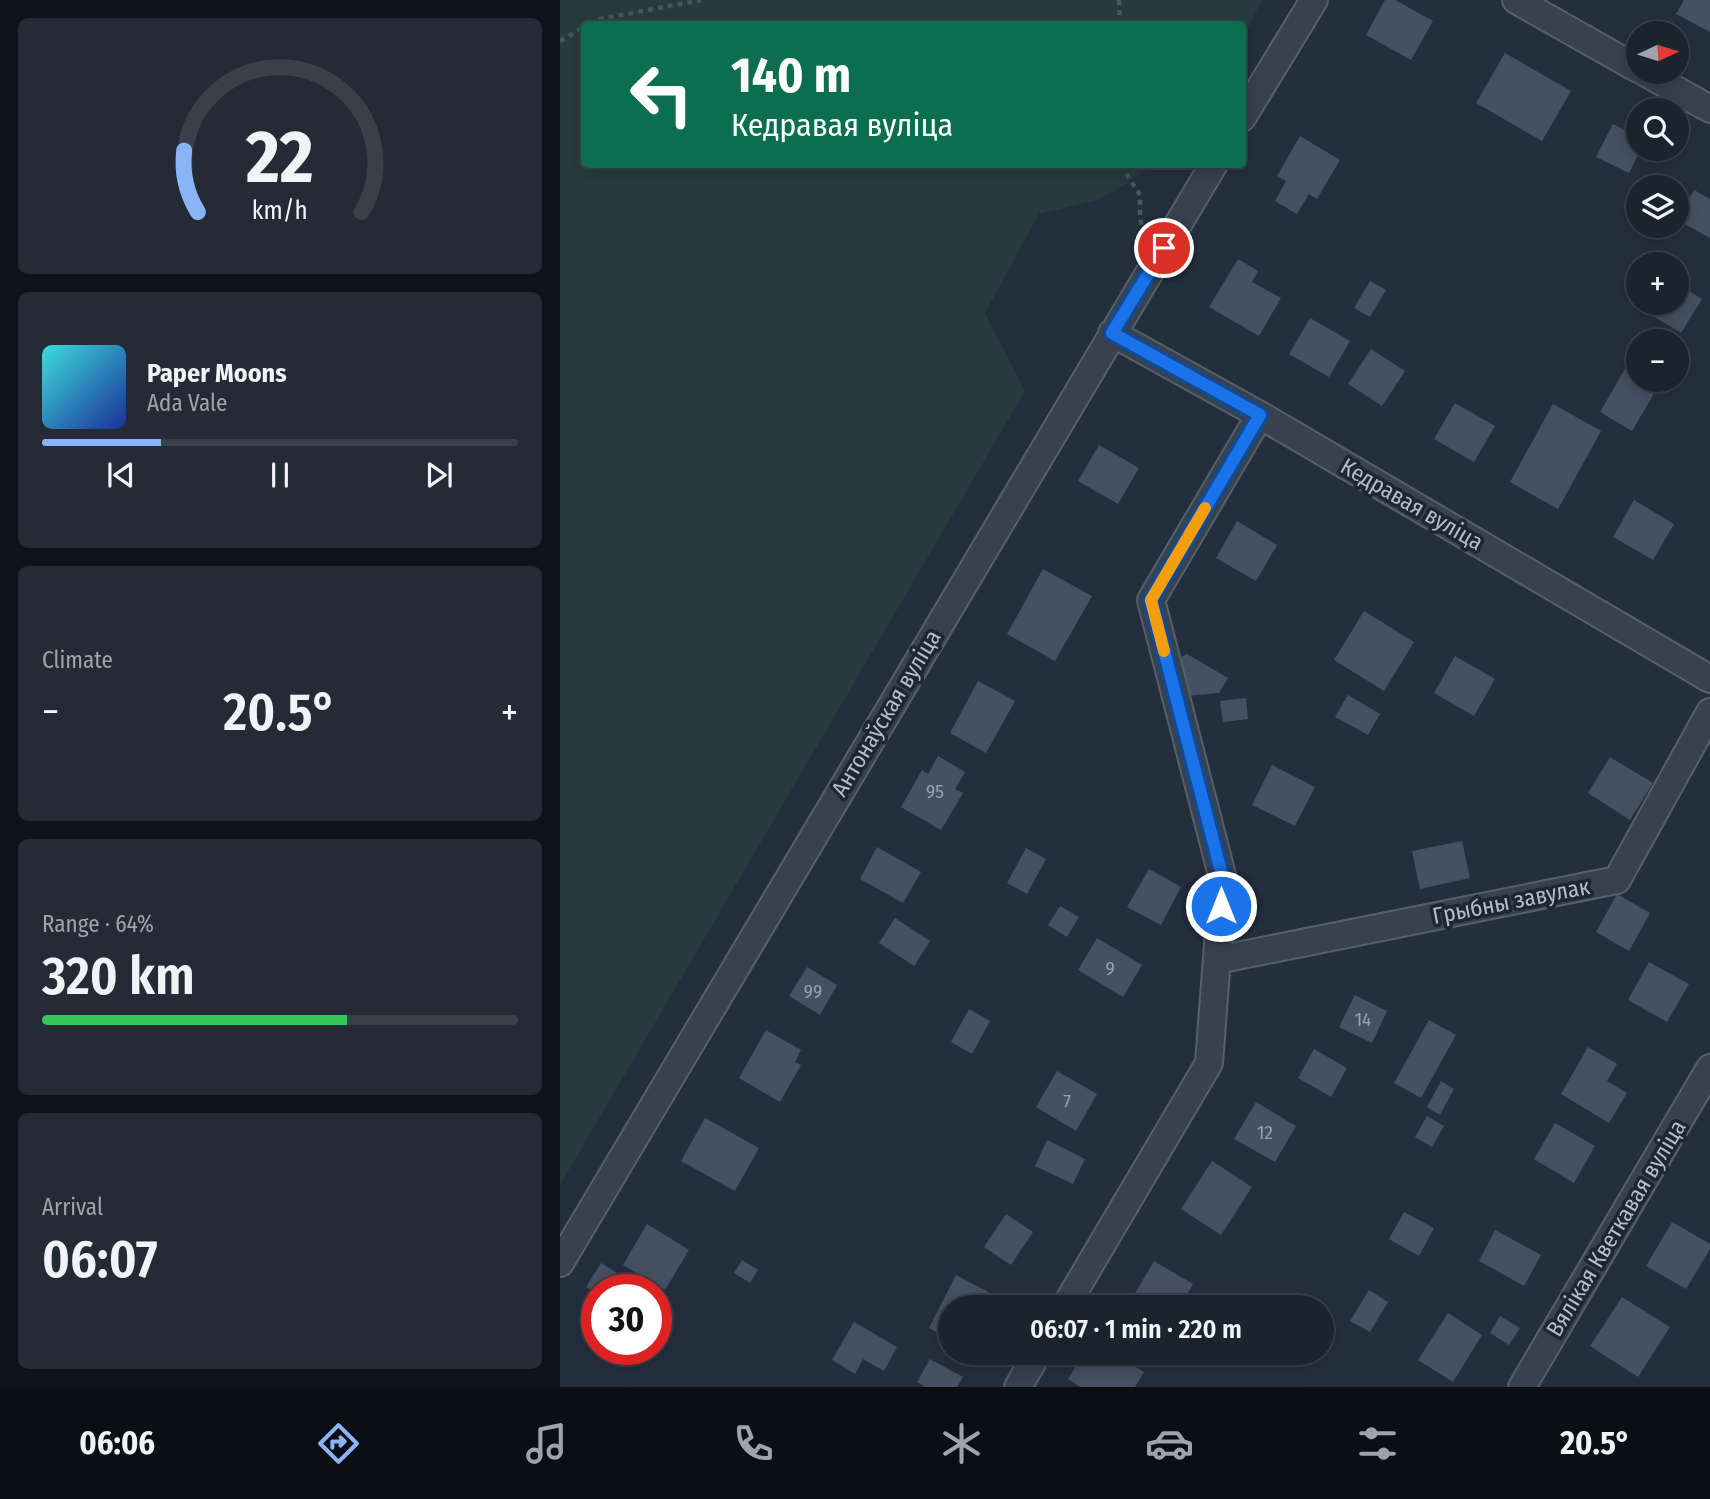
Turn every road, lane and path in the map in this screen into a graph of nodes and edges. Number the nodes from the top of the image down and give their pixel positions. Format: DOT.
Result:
graph roads {
  1 [pos="701,0"];
  2 [pos="1119,0"];
  3 [pos="1314,0"];
  4 [pos="1516,0"];
  5 [pos="596,21"];
  6 [pos="1120,21"];
  7 [pos="581,29"];
  8 [pos="560,41"];
  9 [pos="1626,61"];
  10 [pos="1665,84"];
  11 [pos="1710,109"];
  12 [pos="1246,111"];
  13 [pos="1125,168"];
  14 [pos="1212,168"];
  15 [pos="1151,268"];
  16 [pos="1112,333"];
  17 [pos="1260,415"];
  18 [pos="1710,679"];
  19 [pos="1710,712"];
  20 [pos="1217,960"];
  21 [pos="1710,1068"];
  22 [pos="560,1263"];
  23 [pos="1072,1295"];
  24 [pos="1031,1365"];
  25 [pos="1018,1387"];
  26 [pos="1521,1387"];
  1 -- 5 [label="path"];
  2 -- 6 [label="path"];
  3 -- 12 [label="street"];
  4 -- 9 [label="street"];
  7 -- 8 [label="path"];
  10 -- 11 [label="street"];
  13 -- 15 [label="path"];
  14 -- 15 [label="street, Антонаўская вуліца"];
  15 -- 16 [label="street, Антонаўская вуліца"];
  16 -- 17 [label="street, Кедравая вуліца"];
  16 -- 22 [label="street, Антонаўская вуліца"];
  17 -- 18 [label="street, Кедравая вуліца"];
  17 -- 20 [label="street"];
  19 -- 20 [label="street, Грыбны завулак"];
  20 -- 23 [label="street"];
  21 -- 26 [label="street, Вялікая Кветкавая вуліца"];
  24 -- 25 [label="street"];
}
